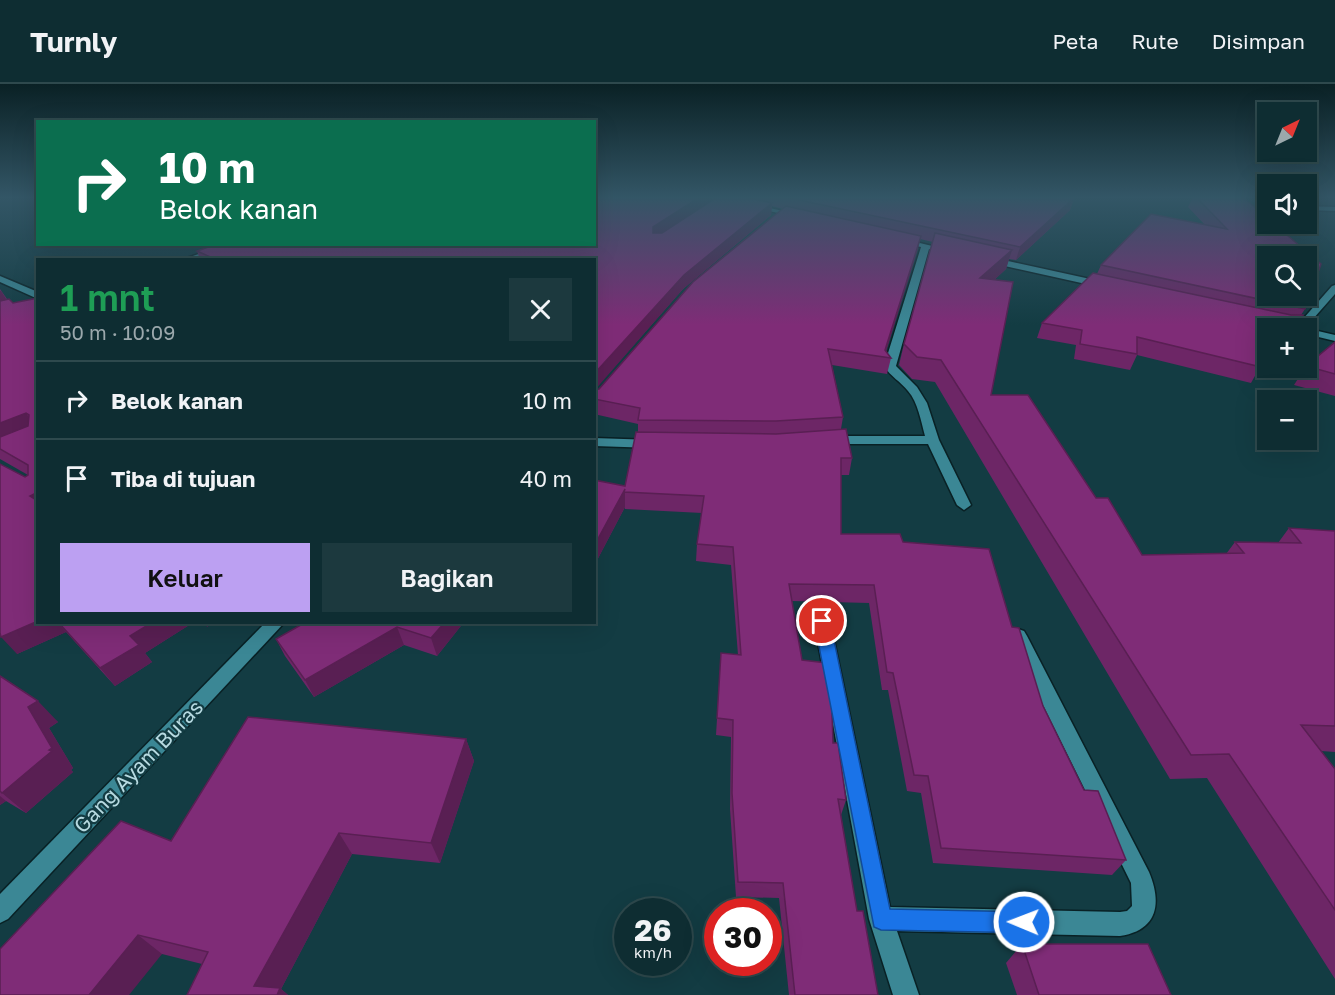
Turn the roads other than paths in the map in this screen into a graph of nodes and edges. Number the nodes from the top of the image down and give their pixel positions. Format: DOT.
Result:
graph roads {
  1 [pos="899,240"];
  2 [pos="231,246"];
  3 [pos="926,246"];
  4 [pos="959,254"];
  5 [pos="191,258"];
  6 [pos="982,258"];
  7 [pos="0,279"];
  8 [pos="1116,287"];
  9 [pos="1335,288"];
  10 [pos="36,295"];
  11 [pos="1309,318"];
  12 [pos="1317,334"];
  13 [pos="1335,338"];
  14 [pos="933,440"];
  15 [pos="816,441"];
  16 [pos="596,442"];
  17 [pos="662,444"];
  18 [pos="964,505"];
  19 [pos="822,621"];
  20 [pos="275,624"];
  21 [pos="1015,629"];
  22 [pos="0,911"];
  23 [pos="881,919"];
  24 [pos="906,995"];
  1 -- 3 [label="street"];
  2 -- 5 [label="street"];
  3 -- 4 [label="street"];
  3 -- 14 [label="street"];
  6 -- 8 [label="street"];
  7 -- 10 [label="street"];
  9 -- 11 [label="street"];
  12 -- 13 [label="street"];
  14 -- 15 [label="street"];
  14 -- 18 [label="street"];
  16 -- 17 [label="street"];
  19 -- 23 [label="street"];
  20 -- 22 [label="street, Gang Ayam Buras"];
  21 -- 23 [label="street"];
  23 -- 24 [label="street"];
}
